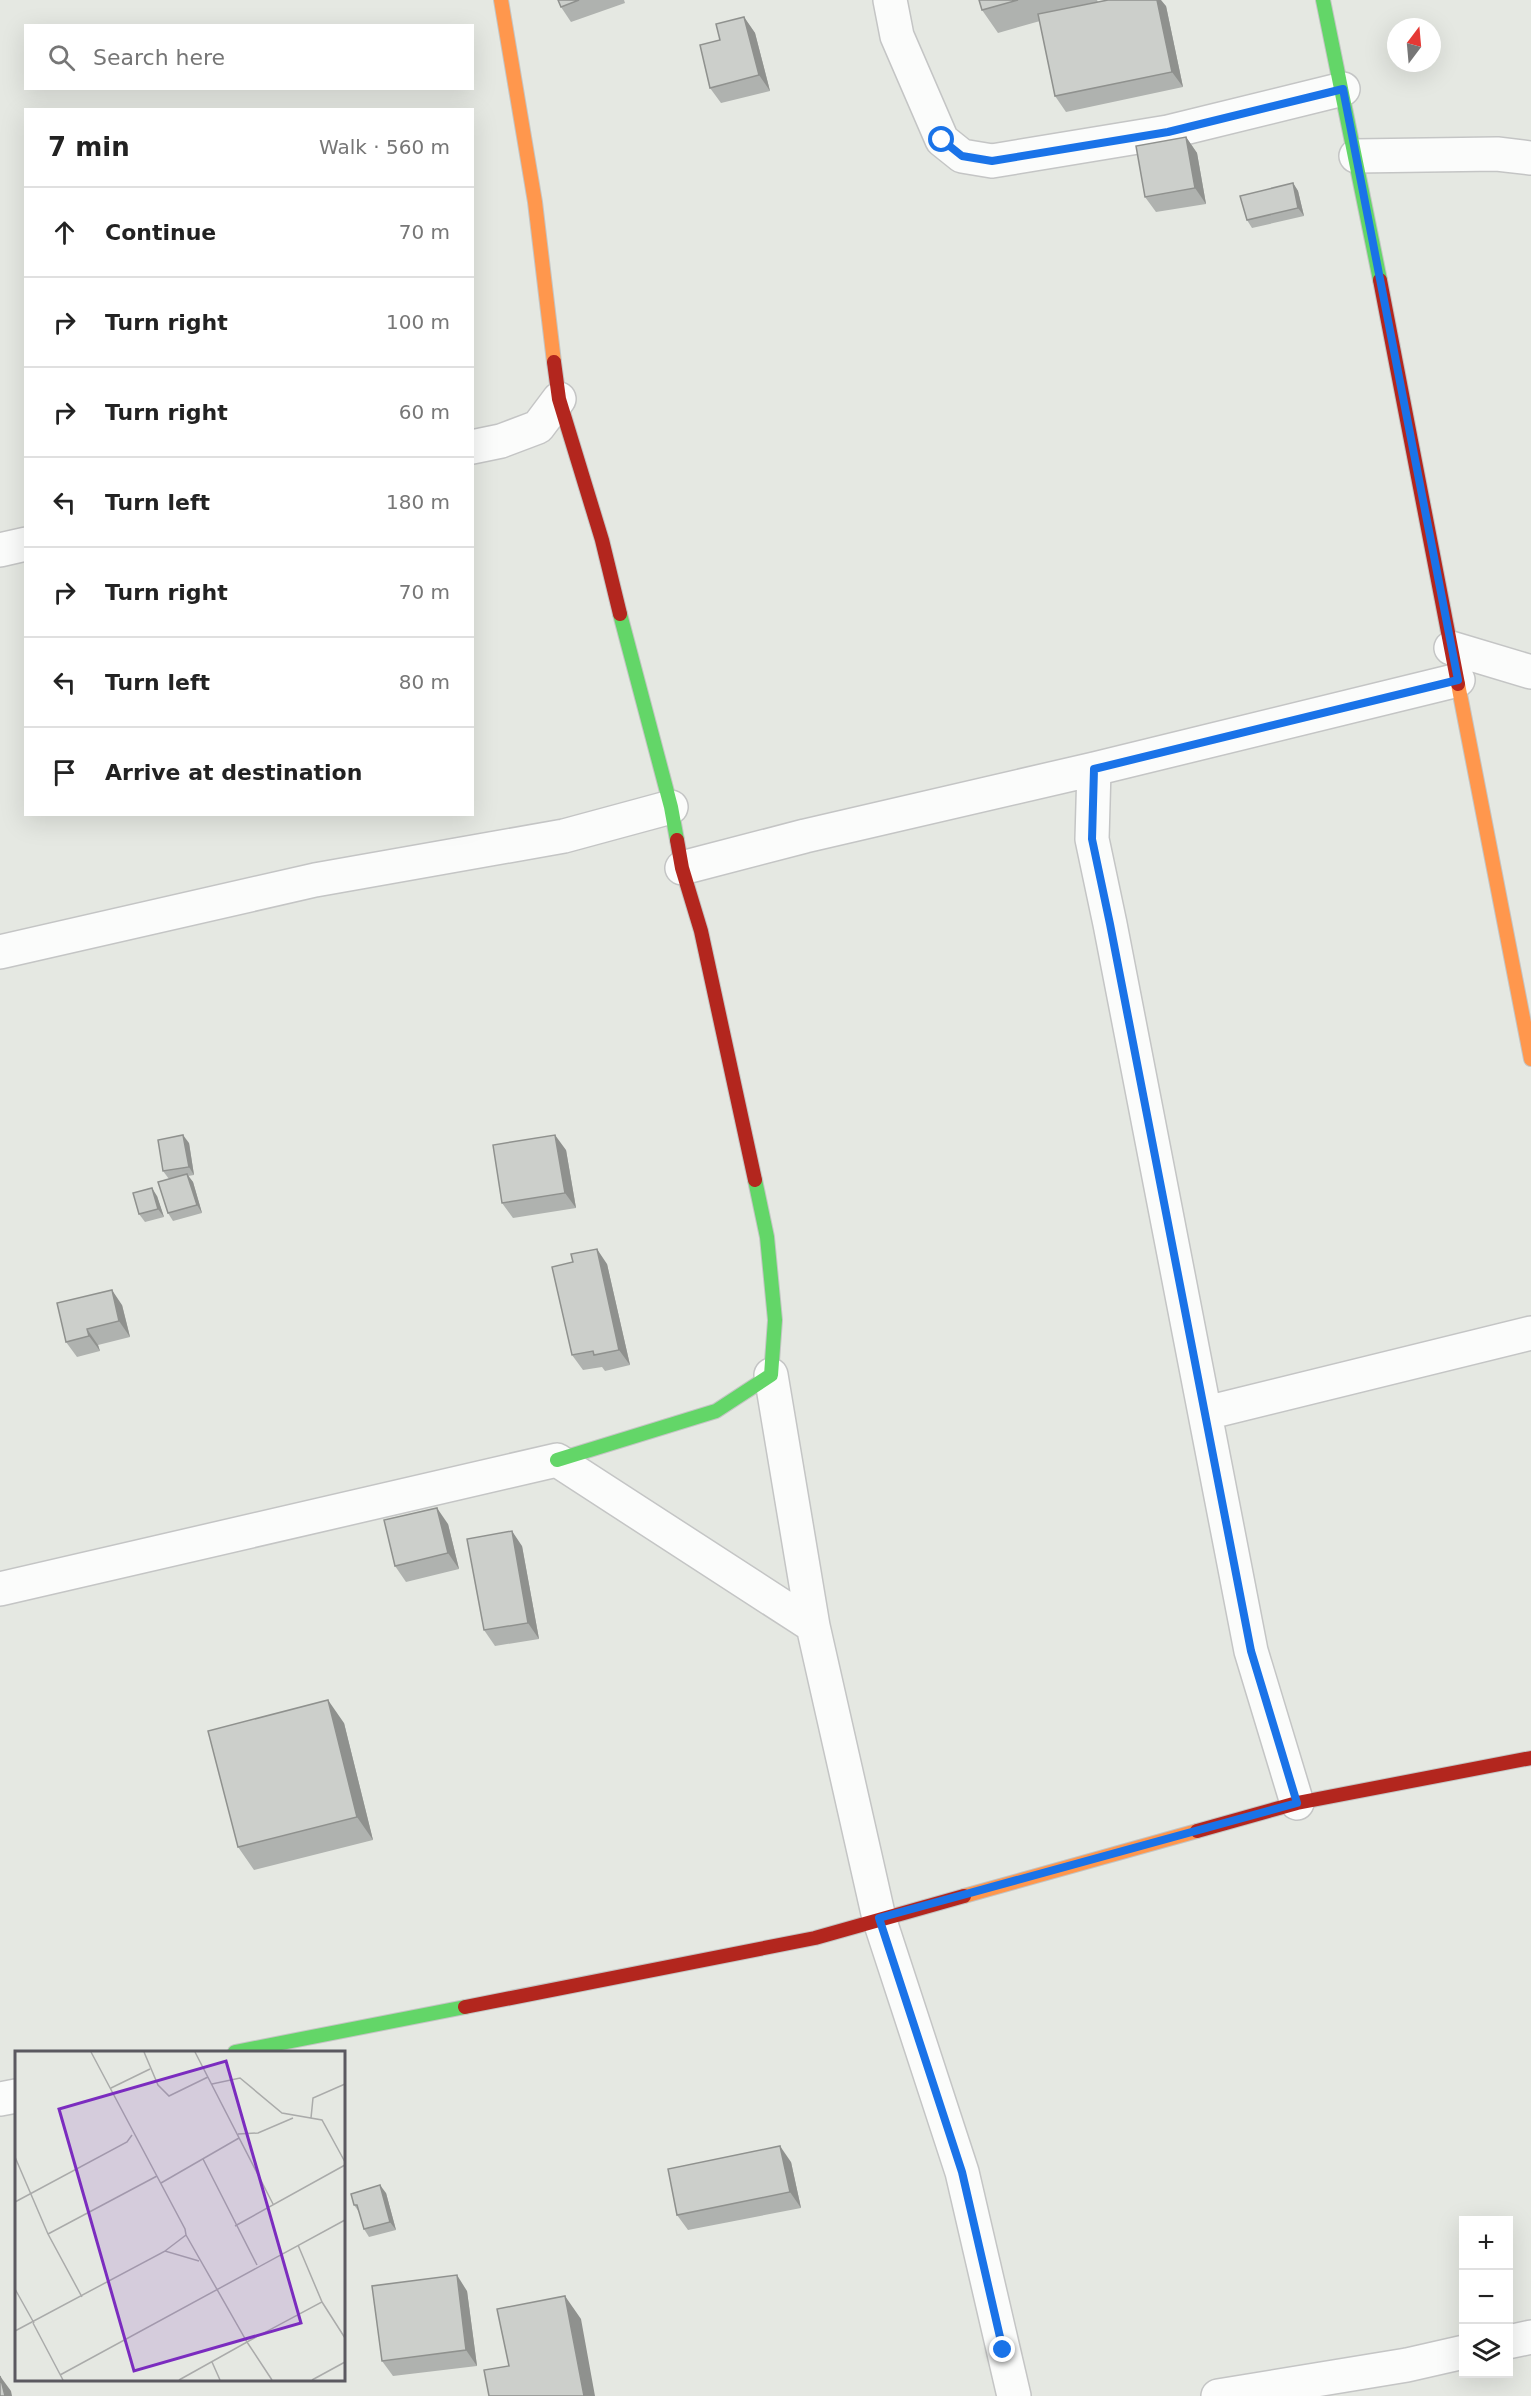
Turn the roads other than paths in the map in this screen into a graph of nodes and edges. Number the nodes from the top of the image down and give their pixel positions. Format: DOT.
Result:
graph roads {
  1 [pos="501,0"];
  2 [pos="890,0"];
  3 [pos="1323,0"];
  4 [pos="1343,89"];
  5 [pos="1356,156"];
  6 [pos="1531,158"];
  7 [pos="559,399"];
  8 [pos="474,447"];
  9 [pos="24,544"];
  10 [pos="0,550"];
  11 [pos="1451,648"];
  12 [pos="1531,672"];
  13 [pos="1458,680"];
  14 [pos="1094,769"];
  15 [pos="671,807"];
  16 [pos="682,868"];
  17 [pos="0,952"];
  18 [pos="1531,1059"];
  19 [pos="1531,1333"];
  20 [pos="771,1376"];
  21 [pos="1206,1413"];
  22 [pos="557,1460"];
  23 [pos="0,1589"];
  24 [pos="813,1626"];
  25 [pos="1531,1758"];
  26 [pos="1297,1803"];
  27 [pos="879,1918"];
  28 [pos="240,2051"];
  29 [pos="15,2096"];
  30 [pos="0,2099"];
  31 [pos="1531,2337"];
  32 [pos="1513,2341"];
  33 [pos="1459,2353"];
  34 [pos="1014,2396"];
  35 [pos="1218,2396"];
  1 -- 7 [label="street"];
  2 -- 4 [label="street"];
  3 -- 4 [label="street"];
  4 -- 5 [label="street"];
  5 -- 6 [label="street"];
  5 -- 11 [label="street"];
  7 -- 8 [label="street"];
  7 -- 15 [label="street"];
  9 -- 10 [label="street"];
  11 -- 12 [label="street"];
  11 -- 13 [label="street"];
  13 -- 14 [label="street"];
  13 -- 18 [label="street"];
  14 -- 16 [label="street"];
  14 -- 21 [label="street"];
  15 -- 16 [label="street"];
  15 -- 17 [label="street"];
  16 -- 20 [label="street"];
  19 -- 21 [label="street"];
  20 -- 22 [label="street"];
  20 -- 24 [label="street"];
  21 -- 26 [label="street"];
  22 -- 23 [label="street"];
  22 -- 24 [label="street"];
  24 -- 27 [label="street"];
  25 -- 26 [label="street"];
  26 -- 27 [label="street"];
  27 -- 28 [label="street"];
  27 -- 34 [label="street"];
  29 -- 30 [label="street"];
  31 -- 32 [label="street"];
  33 -- 35 [label="street"];
}
